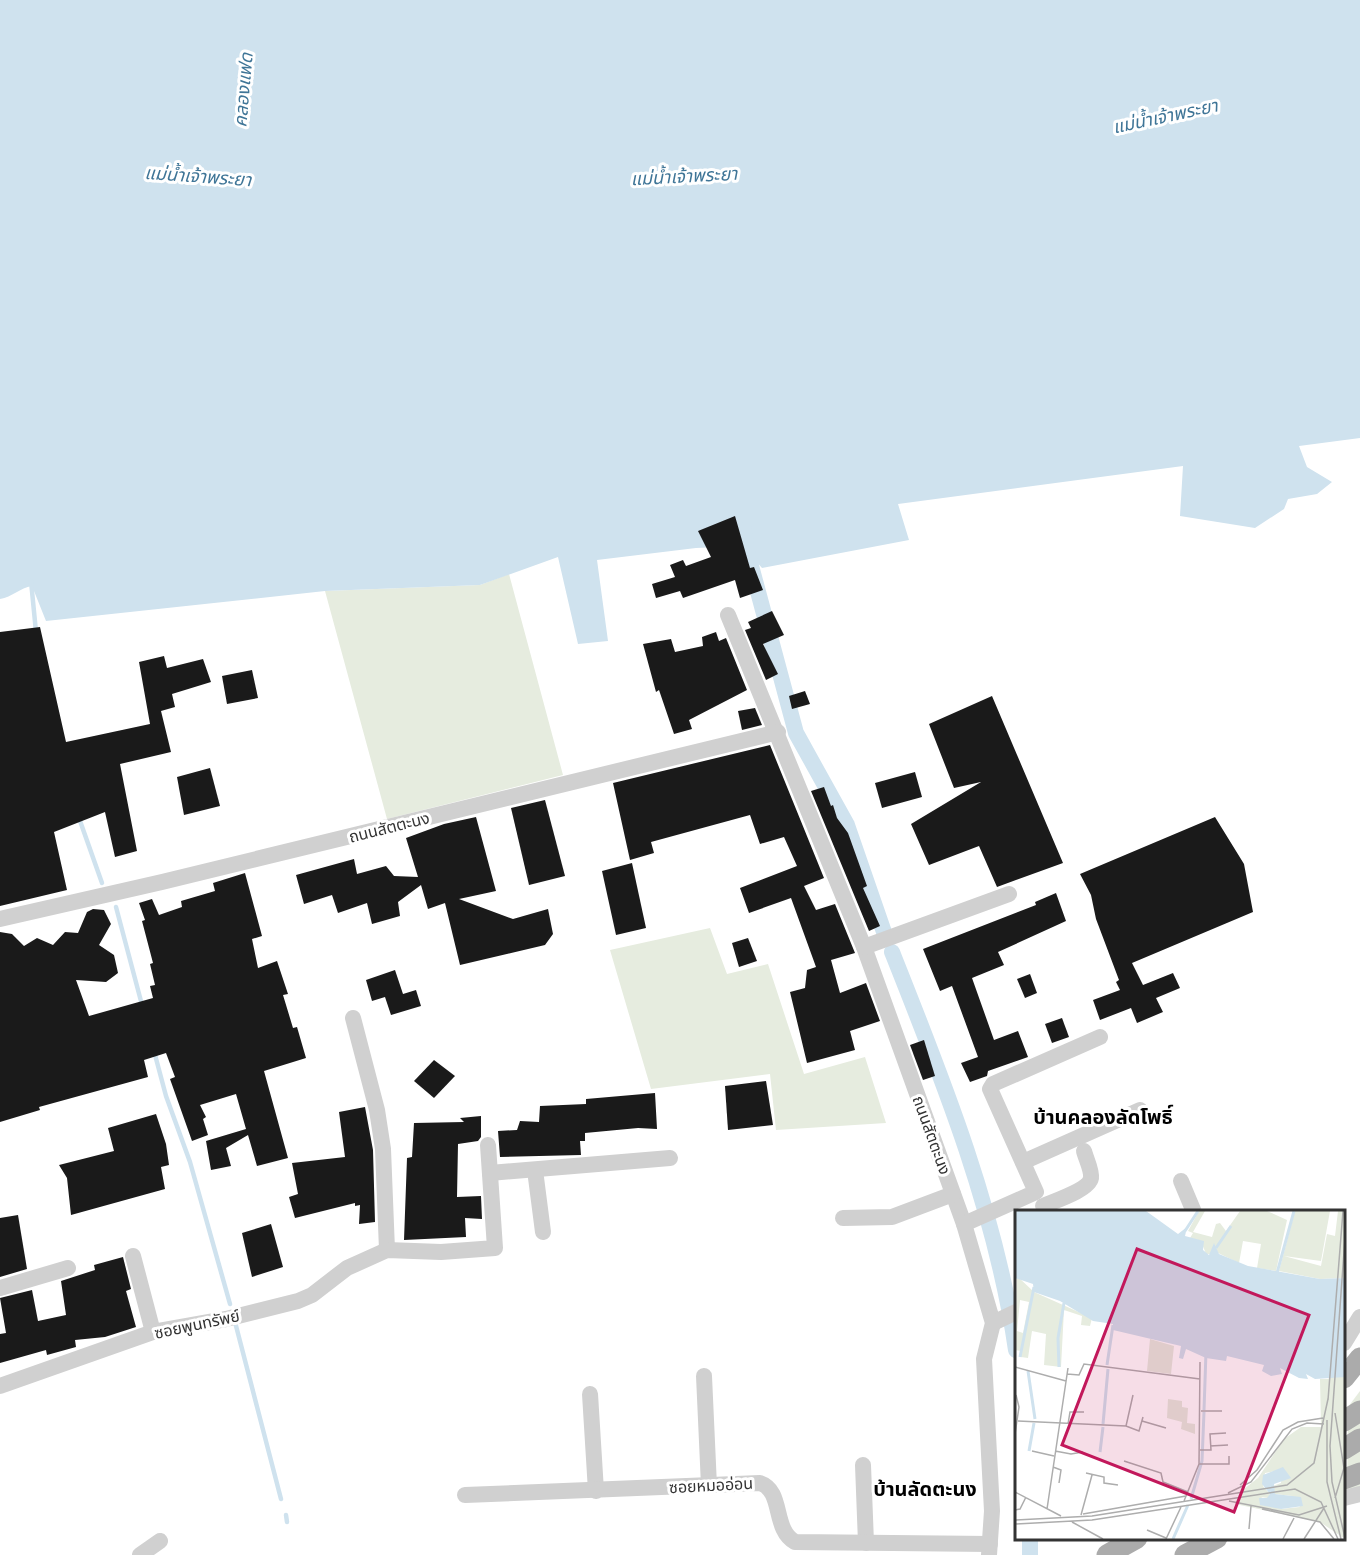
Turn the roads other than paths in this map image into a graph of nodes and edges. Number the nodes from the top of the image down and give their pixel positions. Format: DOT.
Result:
graph roads {
  1 [pos="728,615"];
  2 [pos="778,732"];
  3 [pos="1009,894"];
  4 [pos="0,919"];
  5 [pos="864,947"];
  6 [pos="353,1018"];
  7 [pos="1100,1037"];
  8 [pos="1140,1110"];
  9 [pos="488,1145"];
  10 [pos="1084,1151"];
  11 [pos="670,1158"];
  12 [pos="1023,1162"];
  13 [pos="535,1170"];
  14 [pos="490,1173"];
  15 [pos="1181,1181"];
  16 [pos="953,1194"];
  17 [pos="1041,1203"];
  18 [pos="1193,1210"];
  19 [pos="843,1218"];
  20 [pos="968,1222"];
  21 [pos="543,1232"];
  22 [pos="387,1250"];
  23 [pos="133,1257"];
  24 [pos="68,1268"];
  25 [pos="0,1287"];
  26 [pos="1360,1317"];
  27 [pos="1004,1318"];
  28 [pos="153,1332"];
  29 [pos="1345,1341"];
  30 [pos="1360,1358"];
  31 [pos="704,1376"];
  32 [pos="1345,1377"];
  33 [pos="0,1386"];
  34 [pos="590,1394"];
  35 [pos="1360,1411"];
  36 [pos="1345,1420"];
  37 [pos="1360,1439"];
  38 [pos="1345,1448"];
  39 [pos="863,1465"];
  40 [pos="1360,1473"];
  41 [pos="1345,1479"];
  42 [pos="709,1486"];
  43 [pos="596,1491"];
  44 [pos="1360,1494"];
  45 [pos="465,1495"];
  46 [pos="1345,1498"];
  47 [pos="1124,1540"];
  48 [pos="1135,1540"];
  49 [pos="1192,1540"];
  50 [pos="1215,1540"];
  51 [pos="160,1541"];
  52 [pos="866,1542"];
  53 [pos="990,1550"];
  54 [pos="140,1555"];
  55 [pos="1101,1555"];
  56 [pos="1107,1555"];
  57 [pos="1168,1555"];
  58 [pos="1185,1555"];
  1 -- 2 [label="street, ถนนสัตตะนง"];
  2 -- 4 [label="street, ถนนสัตตะนง"];
  2 -- 5 [label="street, ถนนสัตตะนง"];
  3 -- 5 [label="street"];
  5 -- 16 [label="street, ถนนสัตตะนง"];
  6 -- 22 [label="street"];
  7 -- 12 [label="street"];
  8 -- 12 [label="street"];
  9 -- 14 [label="street, ซอยพูนทรัพย์"];
  10 -- 17 [label="street"];
  11 -- 13 [label="street"];
  12 -- 17 [label="street"];
  13 -- 14 [label="street"];
  13 -- 21 [label="street"];
  14 -- 22 [label="street, ซอยพูนทรัพย์"];
  15 -- 18 [label="street"];
  16 -- 19 [label="street"];
  16 -- 20 [label="street, ถนนสัตตะนง"];
  17 -- 20 [label="street"];
  20 -- 27 [label="street, ถนนสัตตะนง"];
  22 -- 28 [label="street, ซอยพูนทรัพย์"];
  23 -- 28 [label="street"];
  24 -- 25 [label="street"];
  26 -- 29 [label="street"];
  27 -- 53 [label="street, ถนนสัตตะนง"];
  28 -- 33 [label="street, ซอยพูนทรัพย์"];
  30 -- 32 [label="main road"];
  31 -- 42 [label="street"];
  34 -- 43 [label="street"];
  35 -- 36 [label="main road"];
  37 -- 38 [label="main road"];
  39 -- 52 [label="street"];
  40 -- 41 [label="main road"];
  42 -- 43 [label="street, ซอยหมออ่อน"];
  42 -- 52 [label="street, ซอยหมออ่อน"];
  43 -- 45 [label="street, ซอยหมออ่อน"];
  44 -- 46 [label="street"];
  47 -- 55 [label="main road"];
  48 -- 56 [label="main road"];
  49 -- 57 [label="main road"];
  50 -- 58 [label="main road"];
  51 -- 54 [label="street"];
  52 -- 53 [label="street, ซอยหมออ่อน"];
}
